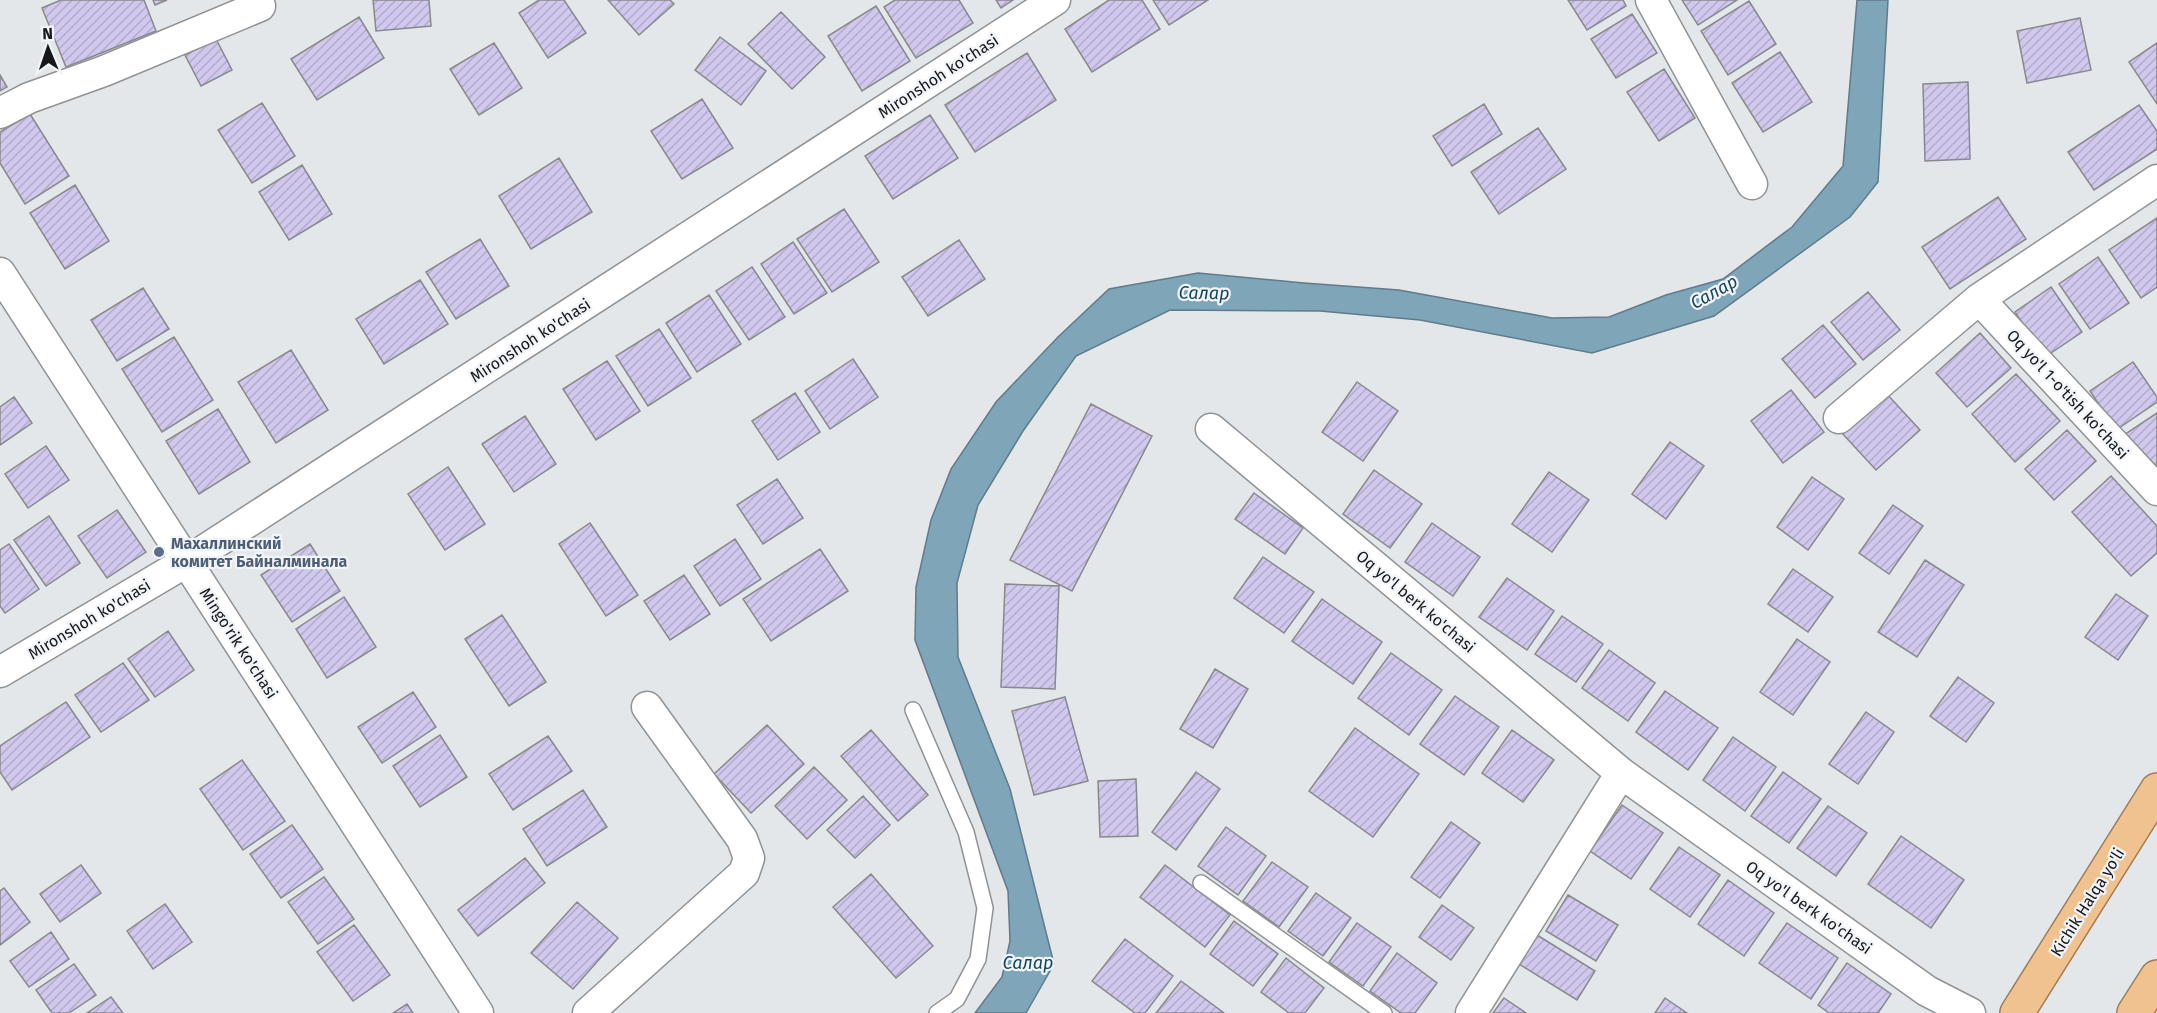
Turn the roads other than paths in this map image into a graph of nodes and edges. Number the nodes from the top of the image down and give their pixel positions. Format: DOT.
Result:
graph roads {
  1 [pos="1055,0"];
  2 [pos="1651,0"];
  3 [pos="260,6"];
  4 [pos="0,113"];
  5 [pos="2157,180"];
  6 [pos="1752,184"];
  7 [pos="0,273"];
  8 [pos="1979,299"];
  9 [pos="1839,418"];
  10 [pos="1211,429"];
  11 [pos="2157,490"];
  12 [pos="186,562"];
  13 [pos="0,672"];
  14 [pos="647,707"];
  15 [pos="913,710"];
  16 [pos="1621,774"];
  17 [pos="2157,790"];
  18 [pos="1201,883"];
  19 [pos="2157,977"];
  20 [pos="478,1013"];
  21 [pos="588,1013"];
  22 [pos="937,1013"];
  23 [pos="1384,1013"];
  24 [pos="1471,1013"];
  25 [pos="1970,1013"];
  26 [pos="2017,1013"];
  27 [pos="2134,1013"];
  1 -- 12 [label="street, Mironshoh ko'chasi"];
  2 -- 6 [label="street"];
  3 -- 4 [label="street"];
  5 -- 8 [label="street"];
  7 -- 12 [label="street, Mingo'rik ko'chasi"];
  8 -- 9 [label="street"];
  8 -- 11 [label="street, Oq yo'l 1-o'tish ko'chasi"];
  10 -- 16 [label="street, Oq yo'l berk ko'chasi"];
  12 -- 13 [label="street, Mironshoh ko'chasi"];
  12 -- 20 [label="street, Mingo'rik ko'chasi"];
  14 -- 21 [label="street"];
  15 -- 22 [label="lane"];
  16 -- 24 [label="street"];
  16 -- 25 [label="street, Oq yo'l berk ko'chasi"];
  17 -- 26 [label="highway, Kichik Halqa yo'li"];
  18 -- 23 [label="lane"];
  19 -- 27 [label="highway"];
}
